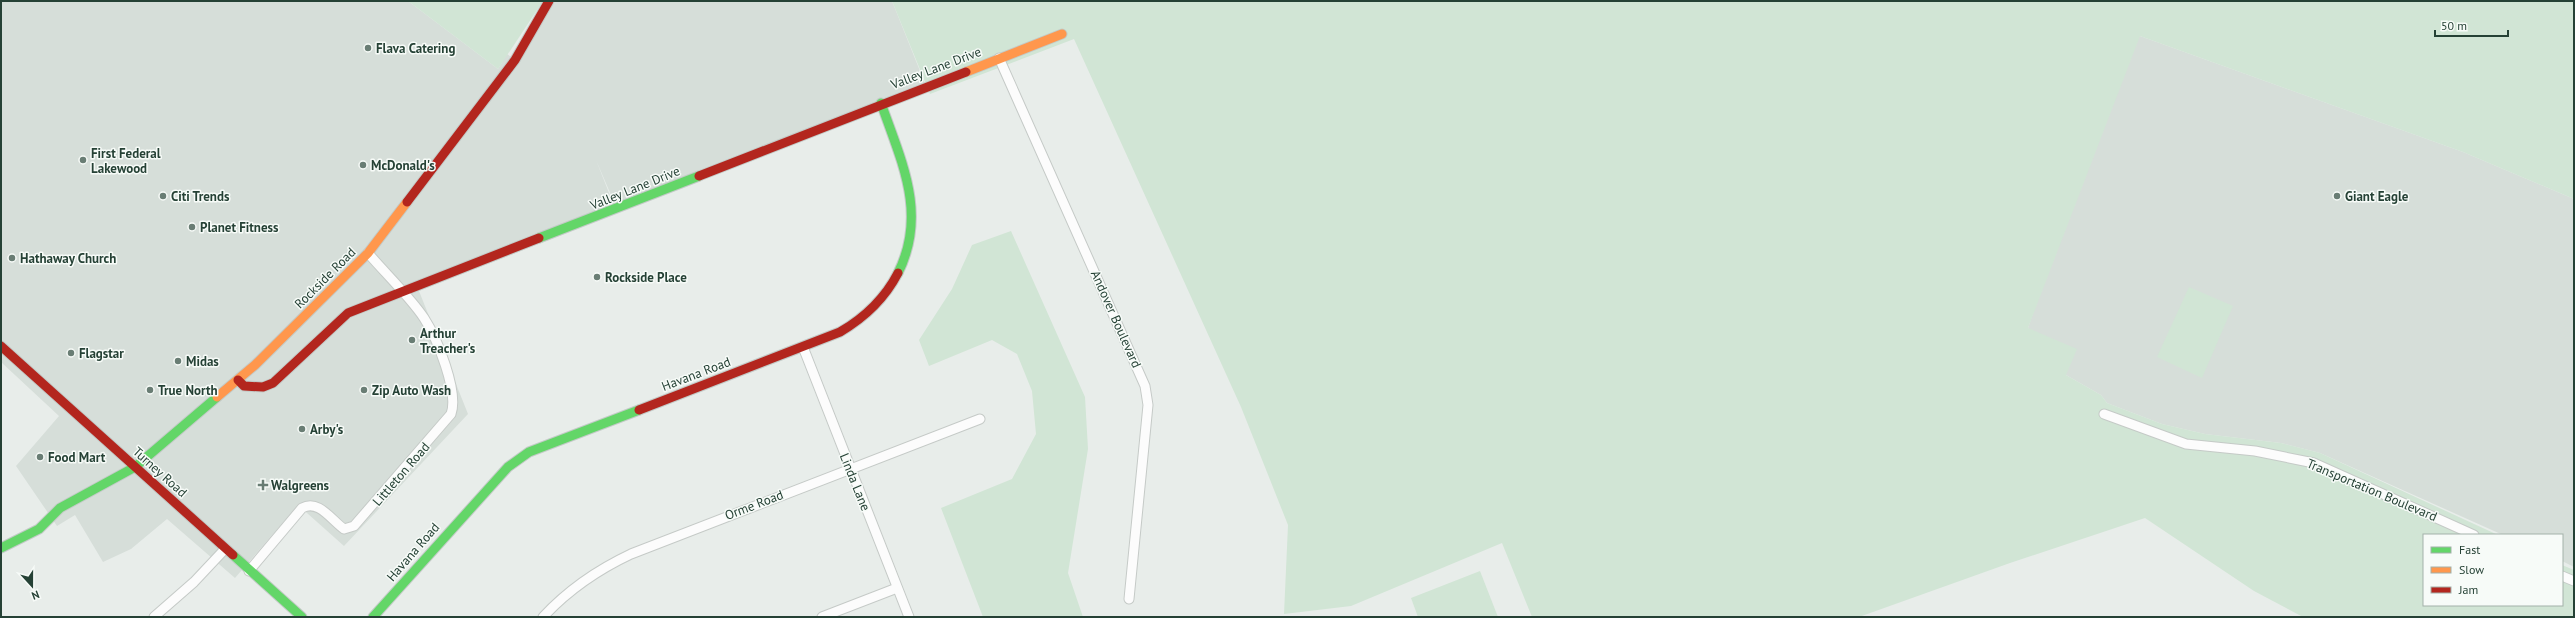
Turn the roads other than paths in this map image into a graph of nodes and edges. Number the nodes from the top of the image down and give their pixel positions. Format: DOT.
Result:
graph roads {
  1 [pos="549,1"];
  2 [pos="1062,34"];
  3 [pos="1000,58"];
  4 [pos="881,103"];
  5 [pos="368,253"];
  6 [pos="401,292"];
  7 [pos="1,346"];
  8 [pos="803,347"];
  9 [pos="238,380"];
  10 [pos="2104,414"];
  11 [pos="980,419"];
  12 [pos="135,467"];
  13 [pos="849,468"];
  14 [pos="56,512"];
  15 [pos="2472,534"];
  16 [pos="1,541"];
  17 [pos="1,548"];
  18 [pos="225,549"];
  19 [pos="249,571"];
  20 [pos="2563,576"];
  21 [pos="2574,581"];
  22 [pos="897,588"];
  23 [pos="1128,599"];
  24 [pos="154,617"];
  25 [pos="302,617"];
  26 [pos="373,617"];
  27 [pos="543,617"];
  28 [pos="822,617"];
  29 [pos="909,617"];
  1 -- 5 [label="street, Rockside Road"];
  2 -- 3 [label="street, Valley Lane Drive"];
  3 -- 4 [label="street, Valley Lane Drive"];
  3 -- 23 [label="street, Andover Boulevard"];
  4 -- 6 [label="street, Valley Lane Drive"];
  4 -- 8 [label="street, Havana Road"];
  5 -- 6 [label="street"];
  5 -- 9 [label="street, Rockside Road"];
  6 -- 9 [label="street, Valley Lane Drive"];
  6 -- 19 [label="street, Littleton Road"];
  7 -- 12 [label="street, Turney Road"];
  8 -- 13 [label="street, Linda Lane"];
  8 -- 26 [label="street, Havana Road"];
  9 -- 12 [label="street, Rockside Road"];
  10 -- 15 [label="street, Transportation Boulevard"];
  11 -- 13 [label="street, Orme Road"];
  12 -- 14 [label="street, Rockside Road"];
  12 -- 18 [label="street, Turney Road"];
  13 -- 22 [label="street, Linda Lane"];
  13 -- 27 [label="street, Orme Road"];
  14 -- 16 [label="street, Rockside Road"];
  14 -- 17 [label="street, Rockside Road"];
  18 -- 19 [label="street, Turney Road"];
  18 -- 24 [label="street"];
  19 -- 25 [label="street, Turney Road"];
  20 -- 21 [label="street"];
  22 -- 28 [label="street"];
  22 -- 29 [label="street, Linda Lane"];
}
